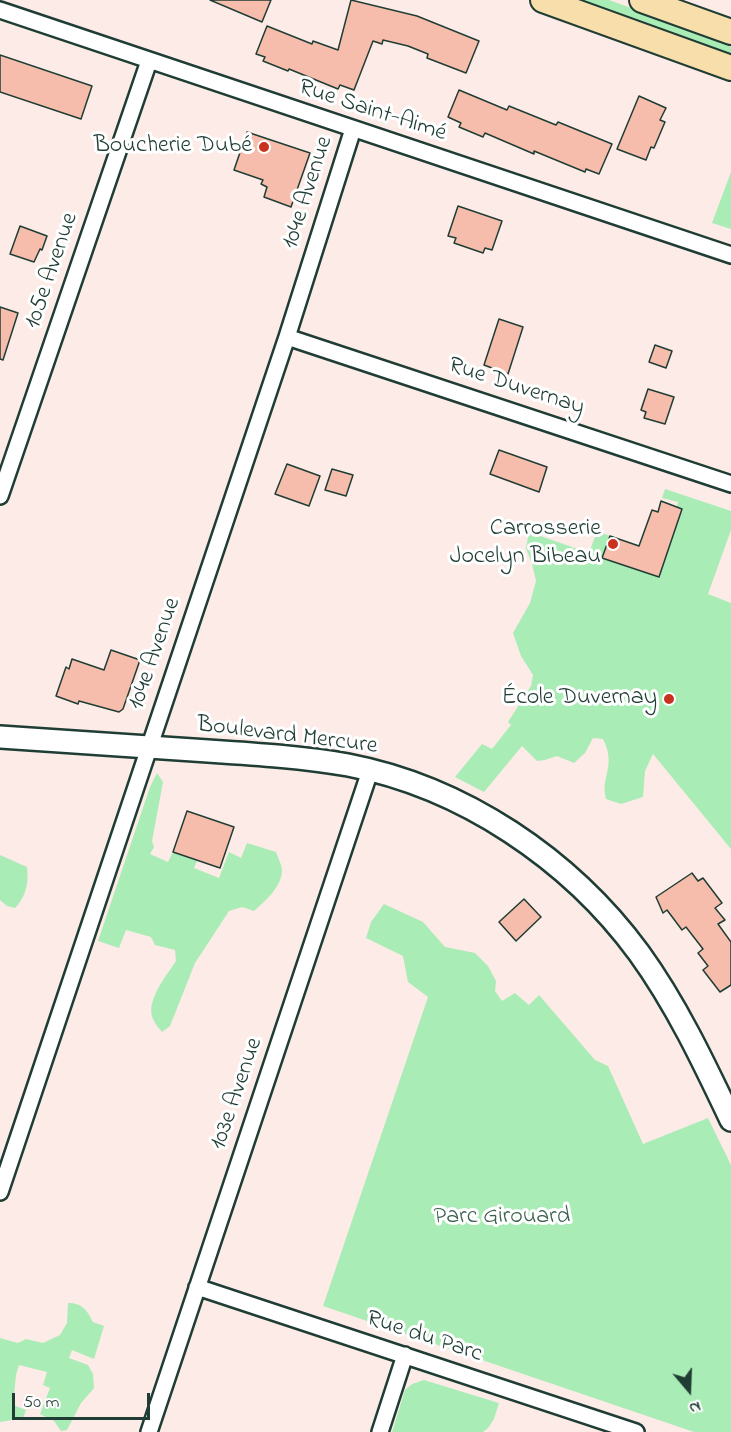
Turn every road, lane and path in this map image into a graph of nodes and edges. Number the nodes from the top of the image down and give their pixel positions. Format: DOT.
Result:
graph roads {
  1 [pos="543,0"];
  2 [pos="642,0"];
  3 [pos="0,10"];
  4 [pos="731,32"];
  5 [pos="149,61"];
  6 [pos="731,68"];
  7 [pos="353,129"];
  8 [pos="731,255"];
  9 [pos="287,337"];
  10 [pos="731,484"];
  11 [pos="0,496"];
  12 [pos="0,737"];
  13 [pos="149,747"];
  14 [pos="370,771"];
  15 [pos="731,1120"];
  16 [pos="0,1192"];
  17 [pos="197,1287"];
  18 [pos="405,1355"];
  19 [pos="149,1432"];
  20 [pos="380,1432"];
  21 [pos="636,1432"];
  1 -- 6 [label="main road"];
  2 -- 4 [label="main road"];
  3 -- 5 [label="street, Rue Saint-Aimé"];
  5 -- 7 [label="street, Rue Saint-Aimé"];
  5 -- 11 [label="street, 105e Avenue"];
  7 -- 8 [label="street, Rue Saint-Aimé"];
  7 -- 9 [label="street, 104e Avenue"];
  9 -- 10 [label="street, Rue Duvernay"];
  9 -- 13 [label="street, 104e Avenue"];
  12 -- 13 [label="street, Boulevard Mercure"];
  13 -- 14 [label="street, Boulevard Mercure"];
  13 -- 16 [label="street, 104e Avenue"];
  14 -- 15 [label="street, Boulevard Mercure"];
  14 -- 17 [label="street, 103e Avenue"];
  17 -- 18 [label="street, Rue du Parc"];
  17 -- 19 [label="street, 103e Avenue"];
  18 -- 20 [label="street"];
  18 -- 21 [label="street, Rue du Parc"];
}
